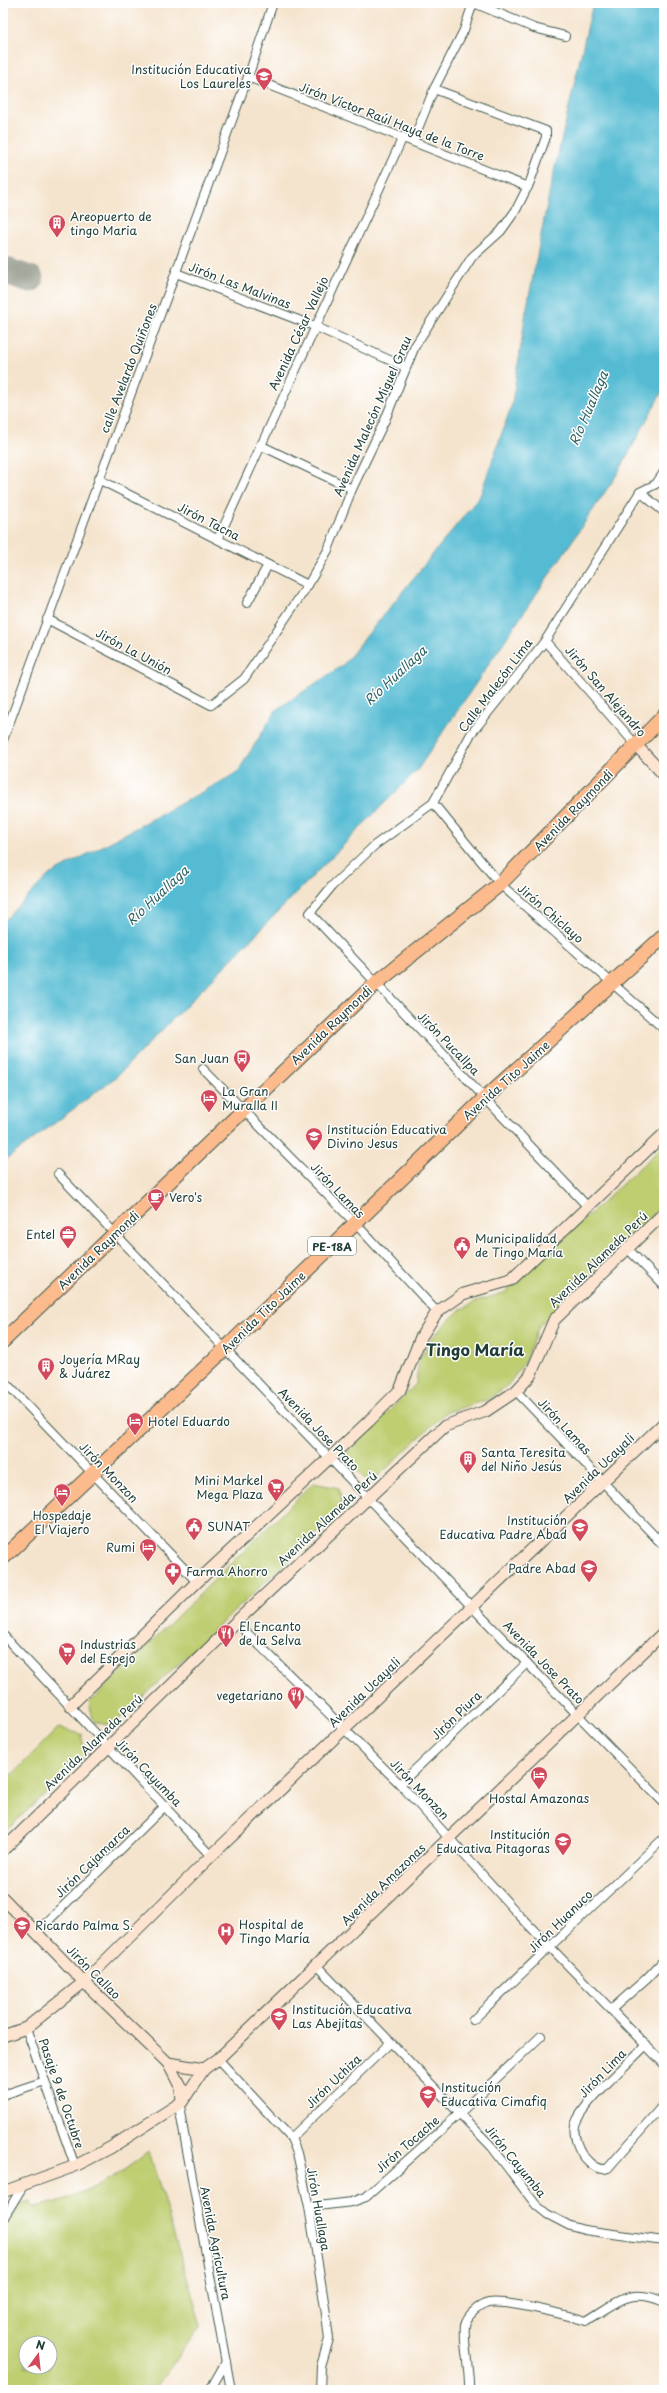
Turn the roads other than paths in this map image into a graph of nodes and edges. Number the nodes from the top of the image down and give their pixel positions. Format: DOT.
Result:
graph roads {
  1 [pos="273,3"];
  2 [pos="474,3"];
  3 [pos="565,36"];
  4 [pos="248,77"];
  5 [pos="434,89"];
  6 [pos="403,137"];
  7 [pos="413,141"];
  8 [pos="528,187"];
  9 [pos="176,273"];
  10 [pos="314,326"];
  11 [pos="405,367"];
  12 [pos="260,445"];
  13 [pos="664,472"];
  14 [pos="98,479"];
  15 [pos="352,489"];
  16 [pos="640,492"];
  17 [pos="664,512"];
  18 [pos="218,539"];
  19 [pos="268,565"];
  20 [pos="308,585"];
  21 [pos="247,602"];
  22 [pos="47,619"];
  23 [pos="545,641"];
  24 [pos="210,705"];
  25 [pos="664,716"];
  26 [pos="3,740"];
  27 [pos="636,745"];
  28 [pos="664,775"];
  29 [pos="433,803"];
  30 [pos="500,884"];
  31 [pos="310,913"];
  32 [pos="664,936"];
  33 [pos="613,983"];
  34 [pos="375,984"];
  35 [pos="664,1029"];
  36 [pos="203,1069"];
  37 [pos="485,1098"];
  38 [pos="243,1110"];
  39 [pos="664,1134"];
  40 [pos="58,1174"];
  41 [pos="588,1207"];
  42 [pos="664,1213"];
  43 [pos="355,1224"];
  44 [pos="115,1233"];
  45 [pos="627,1248"];
  46 [pos="664,1286"];
  47 [pos="437,1312"];
  48 [pos="3,1341"];
  49 [pos="225,1349"];
  50 [pos="3,1380"];
  51 [pos="516,1391"];
  52 [pos="664,1423"];
  53 [pos="330,1458"];
  54 [pos="92,1472"];
  55 [pos="602,1483"];
  56 [pos="368,1497"];
  57 [pos="664,1532"];
  58 [pos="657,1539"];
  59 [pos="664,1546"];
  60 [pos="3,1558"];
  61 [pos="197,1582"];
  62 [pos="472,1607"];
  63 [pos="236,1622"];
  64 [pos="664,1632"];
  65 [pos="3,1635"];
  66 [pos="527,1663"];
  67 [pos="70,1706"];
  68 [pos="578,1715"];
  69 [pos="344,1729"];
  70 [pos="107,1746"];
  71 [pos="400,1784"];
  72 [pos="664,1803"];
  73 [pos="165,1806"];
  74 [pos="450,1837"];
  75 [pos="664,1838"];
  76 [pos="3,1850"];
  77 [pos="212,1856"];
  78 [pos="3,1898"];
  79 [pos="37,1932"];
  80 [pos="550,1947"];
  81 [pos="664,1960"];
  82 [pos="316,1966"];
  83 [pos="84,1982"];
  84 [pos="612,2009"];
  85 [pos="473,2020"];
  86 [pos="26,2028"];
  87 [pos="3,2036"];
  88 [pos="541,2036"];
  89 [pos="391,2042"];
  90 [pos="646,2045"];
  91 [pos="218,2059"];
  92 [pos="168,2063"];
  93 [pos="664,2064"];
  94 [pos="204,2068"];
  95 [pos="45,2081"];
  96 [pos="3,2095"];
  97 [pos="182,2102"];
  98 [pos="664,2104"];
  99 [pos="460,2113"];
  100 [pos="291,2138"];
  101 [pos="75,2166"];
  102 [pos="23,2186"];
  103 [pos="3,2192"];
  104 [pos="309,2207"];
  105 [pos="3,2219"];
  106 [pos="664,2240"];
  107 [pos="664,2302"];
  108 [pos="226,2362"];
  109 [pos="210,2390"];
  110 [pos="231,2390"];
  111 [pos="320,2390"];
  112 [pos="469,2390"];
  1 -- 4 [label="street, calle Avelardo Quiñones"];
  2 -- 3 [label="street"];
  2 -- 5 [label="street"];
  4 -- 6 [label="street, Jirón Víctor Raúl Haya de la Torre"];
  4 -- 9 [label="street, calle Avelardo Quiñones"];
  5 -- 7 [label="street"];
  5 -- 8 [label="street, Avenida Malecón Miguel Grau"];
  6 -- 7 [label="street, Jirón Víctor Raúl Haya de la Torre"];
  6 -- 10 [label="street, Avenida César Vallejo"];
  7 -- 8 [label="street, Jirón Víctor Raúl Haya de la Torre"];
  8 -- 11 [label="street, Avenida Malecón Miguel Grau"];
  9 -- 10 [label="street, Jirón Las Malvinas"];
  9 -- 14 [label="street, calle Avelardo Quiñones"];
  10 -- 11 [label="street, Jirón Las Malvinas"];
  10 -- 12 [label="street, Avenida César Vallejo"];
  11 -- 15 [label="street, Avenida Malecón Miguel Grau"];
  12 -- 15 [label="street"];
  12 -- 18 [label="street, Avenida César Vallejo"];
  13 -- 16 [label="street, Calle Malecón Lima"];
  14 -- 18 [label="street, Jirón Tacna"];
  14 -- 22 [label="street, calle Avelardo Quiñones"];
  15 -- 20 [label="street, Avenida Malecón Miguel Grau"];
  16 -- 17 [label="street"];
  16 -- 23 [label="street, Calle Malecón Lima"];
  18 -- 19 [label="street, Jirón Tacna"];
  19 -- 20 [label="street, Jirón Tacna"];
  19 -- 21 [label="street"];
  20 -- 24 [label="street, Avenida Malecón Miguel Grau"];
  22 -- 24 [label="street, Jirón La Unión"];
  22 -- 26 [label="street, calle Avelardo Quiñones"];
  23 -- 27 [label="street, Jirón San Alejandro"];
  23 -- 29 [label="street, Calle Malecón Lima"];
  25 -- 27 [label="highway, Avenida Raymondi"];
  27 -- 28 [label="street, Jirón San Alejandro"];
  27 -- 30 [label="highway, Avenida Raymondi"];
  29 -- 30 [label="street, Jirón Chiclayo"];
  29 -- 31 [label="street, Calle Malecón Lima"];
  30 -- 33 [label="street, Jirón Chiclayo"];
  30 -- 34 [label="highway, Avenida Raymondi"];
  31 -- 34 [label="street, Jirón Pucallpa"];
  32 -- 33 [label="highway, Avenida Tito Jaime / PE-18A"];
  33 -- 35 [label="street, Jirón Chiclayo"];
  33 -- 37 [label="highway, Avenida Tito Jaime / PE-18A"];
  34 -- 37 [label="street, Jirón Pucallpa"];
  34 -- 38 [label="highway, Avenida Raymondi"];
  36 -- 38 [label="street, Jirón Lamas"];
  37 -- 41 [label="street, Jirón Pucallpa"];
  37 -- 43 [label="highway, Avenida Tito Jaime / PE-18A"];
  38 -- 43 [label="street, Jirón Lamas"];
  38 -- 44 [label="highway, Avenida Raymondi"];
  39 -- 41 [label="street"];
  40 -- 44 [label="street, Avenida Jose Prato"];
  41 -- 47 [label="street"];
  42 -- 45 [label="street, Avenida Alameda Perú"];
  43 -- 47 [label="street, Jirón Lamas"];
  43 -- 49 [label="highway, Avenida Tito Jaime / PE-18A"];
  44 -- 48 [label="highway, Avenida Raymondi"];
  44 -- 49 [label="street, Avenida Jose Prato"];
  45 -- 46 [label="street"];
  45 -- 51 [label="street, Avenida Alameda Perú"];
  47 -- 53 [label="street"];
  49 -- 53 [label="street, Avenida Jose Prato"];
  49 -- 54 [label="highway, Avenida Tito Jaime / PE-18A"];
  50 -- 54 [label="street, Jirón Monzon"];
  51 -- 55 [label="street, Jirón Lamas"];
  51 -- 56 [label="street, Avenida Alameda Perú"];
  52 -- 55 [label="street, Avenida Ucayali"];
  53 -- 56 [label="street, Avenida Jose Prato"];
  53 -- 61 [label="street"];
  54 -- 60 [label="highway, Avenida Tito Jaime / PE-18A"];
  54 -- 61 [label="street, Jirón Monzon"];
  55 -- 58 [label="street, Jirón Lamas"];
  55 -- 62 [label="street, Avenida Ucayali"];
  56 -- 62 [label="street, Avenida Jose Prato"];
  56 -- 63 [label="street, Avenida Alameda Perú"];
  57 -- 58 [label="street"];
  58 -- 59 [label="street, Jirón Lamas"];
  61 -- 67 [label="street"];
  62 -- 66 [label="street, Avenida Jose Prato"];
  62 -- 69 [label="street, Avenida Ucayali"];
  63 -- 69 [label="street, Jirón Monzon"];
  63 -- 70 [label="street, Avenida Alameda Perú"];
  64 -- 68 [label="street, Avenida Amazonas"];
  65 -- 67 [label="street, Jirón Cayumba"];
  66 -- 68 [label="street, Avenida Jose Prato"];
  66 -- 71 [label="street, Jirón Piura"];
  67 -- 70 [label="street, Jirón Cayumba"];
  68 -- 72 [label="street, Avenida Jose Prato"];
  68 -- 74 [label="street, Avenida Amazonas"];
  69 -- 71 [label="street, Jirón Monzon"];
  69 -- 77 [label="street, Avenida Ucayali"];
  70 -- 73 [label="street, Jirón Cayumba"];
  70 -- 76 [label="street, Avenida Alameda Perú"];
  71 -- 74 [label="street, Jirón Monzon"];
  73 -- 77 [label="street, Jirón Cayumba"];
  73 -- 79 [label="street, Jirón Cajamarca"];
  74 -- 80 [label="street, Jirón Monzon"];
  74 -- 82 [label="street, Avenida Amazonas"];
  75 -- 80 [label="street, Jirón Huanuco"];
  77 -- 83 [label="street, Avenida Ucayali"];
  78 -- 79 [label="street, Jirón Callao"];
  79 -- 83 [label="street, Jirón Callao"];
  80 -- 84 [label="street, Jirón Monzon"];
  80 -- 85 [label="street, Jirón Huanuco"];
  81 -- 84 [label="street"];
  82 -- 89 [label="street, Jirón Cayumba"];
  82 -- 91 [label="street, Avenida Amazonas"];
  83 -- 86 [label="street, Avenida Ucayali"];
  83 -- 92 [label="street, Jirón Callao"];
  84 -- 90 [label="street, Jirón Monzon"];
  86 -- 87 [label="street, Avenida Ucayali"];
  86 -- 95 [label="street, Pasaje 9 de Octubre"];
  88 -- 99 [label="street, Jirón Tocache"];
  89 -- 99 [label="street, Jirón Cayumba"];
  89 -- 100 [label="street, Jirón Uchiza"];
  90 -- 93 [label="street, Jirón Monzon"];
  90 -- 98 [label="street, Jirón Lima"];
  91 -- 94 [label="street, Avenida Amazonas"];
  91 -- 100 [label="street, Jirón Huallaga"];
  92 -- 94 [label="street"];
  92 -- 97 [label="street, Jirón Callao"];
  94 -- 97 [label="street"];
  95 -- 96 [label="street"];
  95 -- 101 [label="street, Pasaje 9 de Octubre"];
  97 -- 101 [label="street"];
  97 -- 108 [label="street, Avenida Agricultura"];
  99 -- 104 [label="street, Jirón Tocache"];
  99 -- 106 [label="street, Jirón Cayumba"];
  100 -- 104 [label="street, Jirón Huallaga"];
  101 -- 102 [label="street"];
  102 -- 103 [label="street"];
  102 -- 105 [label="street"];
  104 -- 111 [label="street, Jirón Huallaga"];
  107 -- 112 [label="street"];
  108 -- 109 [label="street"];
  108 -- 110 [label="street, Avenida Agricultura"];
}
